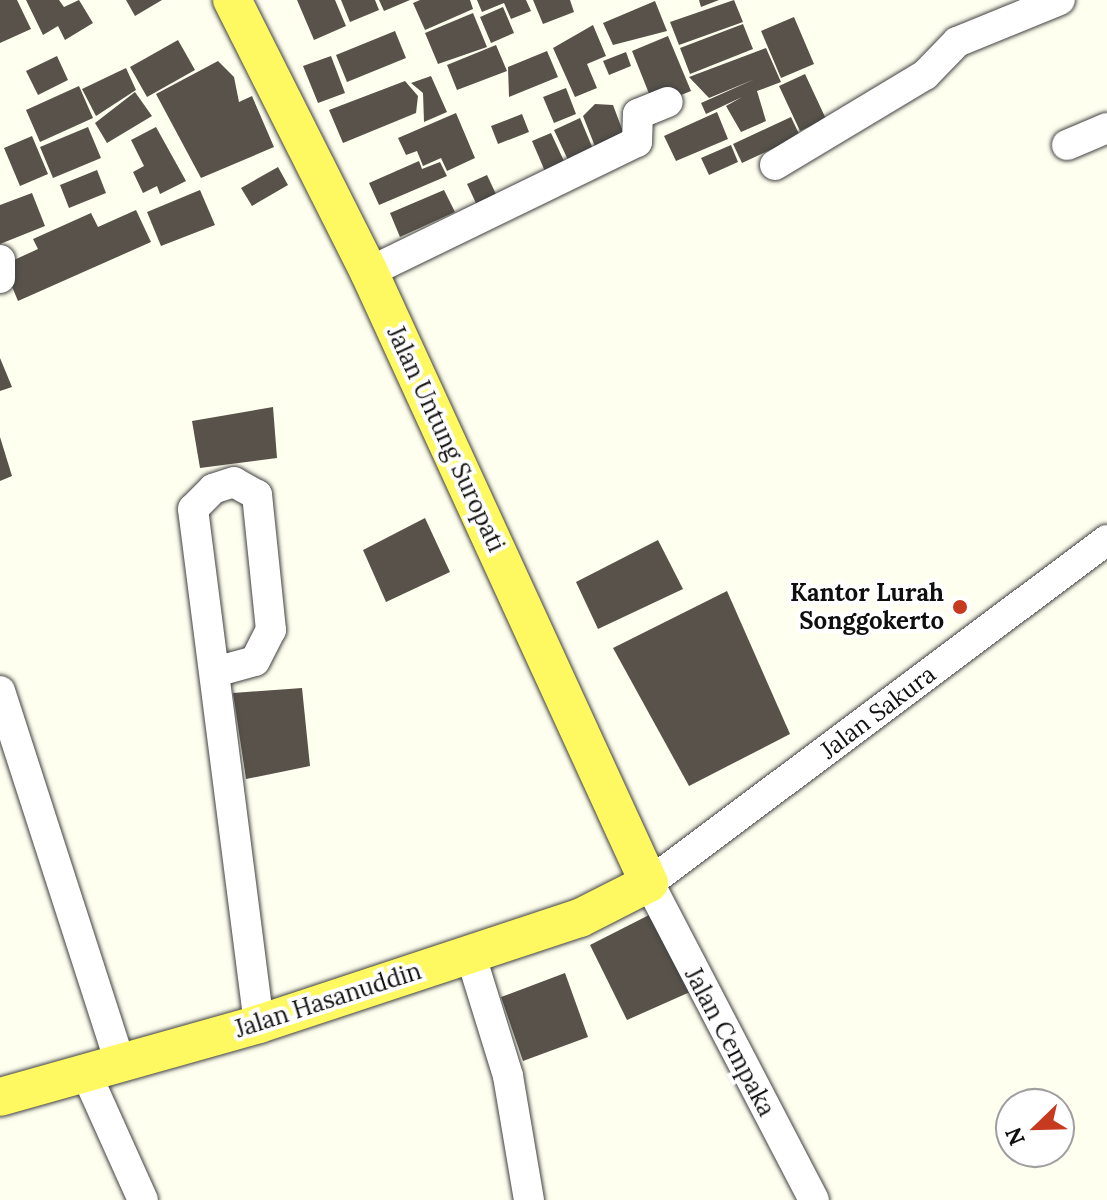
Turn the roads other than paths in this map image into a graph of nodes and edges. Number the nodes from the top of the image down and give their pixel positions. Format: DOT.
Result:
graph roads {
  1 [pos="232,0"];
  2 [pos="1060,0"];
  3 [pos="668,102"];
  4 [pos="1107,128"];
  5 [pos="1067,145"];
  6 [pos="775,165"];
  7 [pos="0,260"];
  8 [pos="369,272"];
  9 [pos="0,278"];
  10 [pos="1107,540"];
  11 [pos="215,672"];
  12 [pos="0,691"];
  13 [pos="649,883"];
  14 [pos="470,953"];
  15 [pos="259,1024"];
  16 [pos="102,1067"];
  17 [pos="0,1097"];
  18 [pos="143,1200"];
  19 [pos="529,1200"];
  20 [pos="814,1200"];
  1 -- 8 [label="main road, Jalan Untung Suropati"];
  2 -- 6 [label="street"];
  3 -- 8 [label="street"];
  4 -- 5 [label="street"];
  7 -- 9 [label="street"];
  8 -- 13 [label="main road, Jalan Untung Suropati"];
  10 -- 13 [label="street, Jalan Sakura"];
  11 -- 11 [label="street"];
  11 -- 15 [label="street"];
  12 -- 16 [label="street"];
  13 -- 14 [label="main road, Jalan Hasanuddin"];
  13 -- 20 [label="street, Jalan Cempaka"];
  14 -- 15 [label="main road, Jalan Hasanuddin"];
  14 -- 19 [label="street"];
  15 -- 16 [label="main road, Jalan Hasanuddin"];
  16 -- 17 [label="main road, Jalan Hasanuddin"];
  16 -- 18 [label="street"];
}
